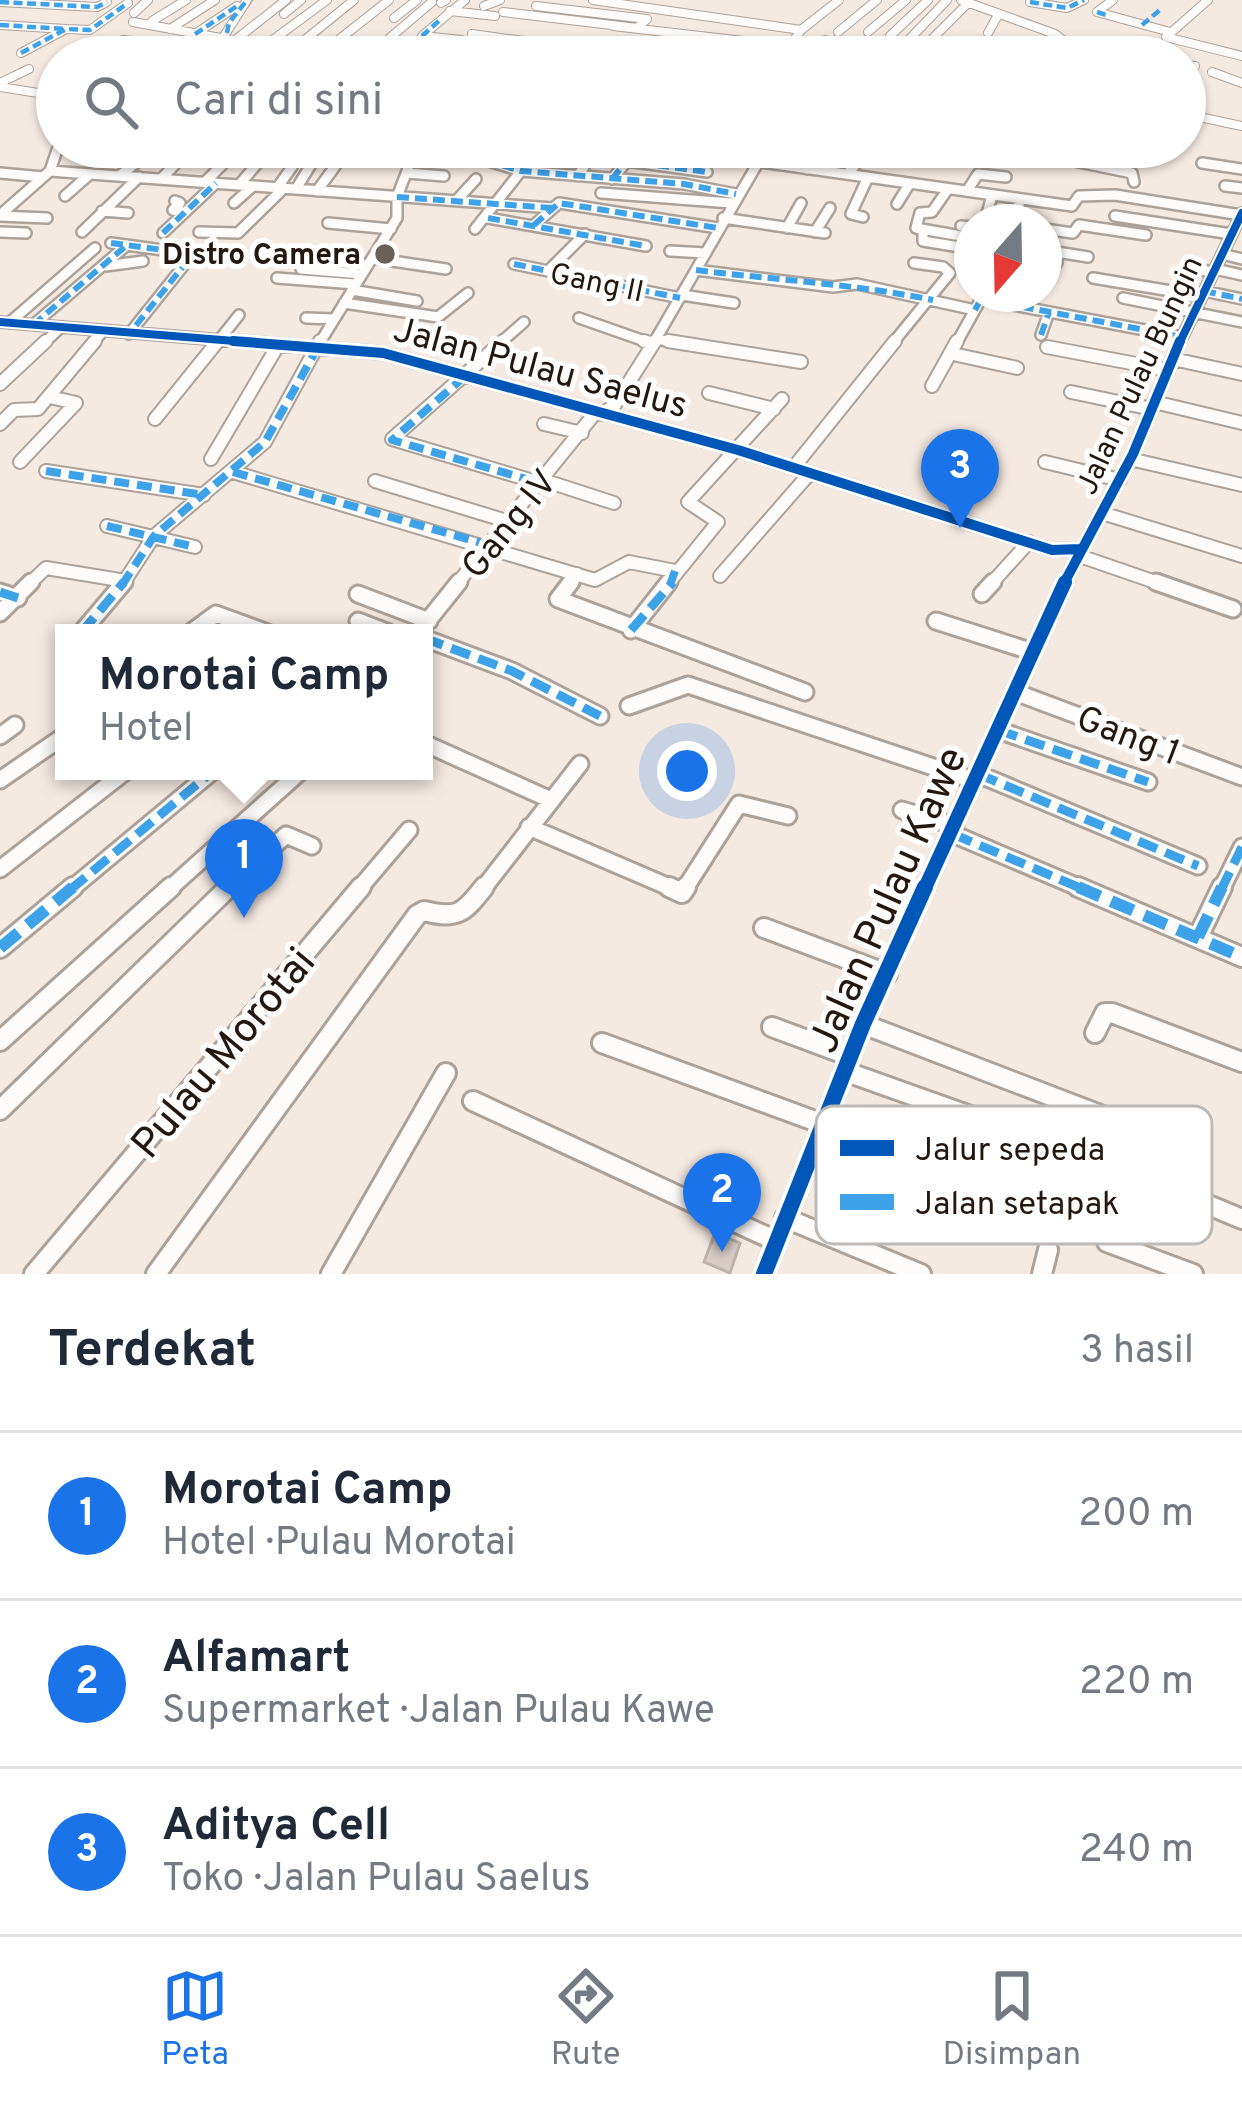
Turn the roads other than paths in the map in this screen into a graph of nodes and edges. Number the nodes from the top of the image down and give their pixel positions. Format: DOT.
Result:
graph roads {
  1 [pos="79,0"];
  2 [pos="148,0"];
  3 [pos="186,0"];
  4 [pos="215,0"];
  5 [pos="247,0"];
  6 [pos="286,0"];
  7 [pos="301,0"];
  8 [pos="327,0"];
  9 [pos="354,0"];
  10 [pos="389,0"];
  11 [pos="500,0"];
  12 [pos="593,0"];
  13 [pos="668,0"];
  14 [pos="699,0"];
  15 [pos="714,0"];
  16 [pos="839,0"];
  17 [pos="877,0"];
  18 [pos="906,0"];
  19 [pos="928,0"];
  20 [pos="947,0"];
  21 [pos="1084,0"];
  22 [pos="1113,0"];
  23 [pos="1208,0"];
  24 [pos="429,1"];
  25 [pos="0,2"];
  26 [pos="107,2"];
  27 [pos="635,2"];
  28 [pos="965,2"];
  29 [pos="457,5"];
  30 [pos="1015,5"];
  31 [pos="536,6"];
  32 [pos="484,7"];
  33 [pos="661,8"];
  34 [pos="1022,10"];
  35 [pos="1160,10"];
  36 [pos="686,11"];
  37 [pos="699,13"];
  38 [pos="284,14"];
  39 [pos="998,15"];
  40 [pos="394,17"];
  41 [pos="710,17"];
  42 [pos="441,19"];
  43 [pos="30,20"];
  44 [pos="152,21"];
  45 [pos="482,23"];
  46 [pos="646,23"];
  47 [pos="0,25"];
  48 [pos="1142,25"];
  49 [pos="613,26"];
  50 [pos="696,28"];
  51 [pos="66,29"];
  52 [pos="170,29"];
  53 [pos="801,30"];
  54 [pos="838,32"];
  55 [pos="868,32"];
  56 [pos="1171,32"];
  57 [pos="988,33"];
  58 [pos="195,34"];
  59 [pos="472,34"];
  60 [pos="28,35"];
  61 [pos="53,36"];
  62 [pos="200,36"];
  63 [pos="225,36"];
  64 [pos="236,36"];
  65 [pos="278,36"];
  66 [pos="310,36"];
  67 [pos="343,36"];
  68 [pos="391,36"];
  69 [pos="428,36"];
  70 [pos="483,36"];
  71 [pos="697,36"];
  72 [pos="746,36"];
  73 [pos="796,36"];
  74 [pos="890,36"];
  75 [pos="912,36"];
  76 [pos="937,36"];
  77 [pos="1058,36"];
  78 [pos="1170,36"];
  79 [pos="36,45"];
  80 [pos="1206,48"];
  81 [pos="21,53"];
  82 [pos="1239,56"];
  83 [pos="29,69"];
  84 [pos="1242,83"];
  85 [pos="0,85"];
  86 [pos="36,92"];
  87 [pos="1208,116"];
  88 [pos="1230,116"];
  89 [pos="1242,127"];
  90 [pos="1206,164"];
  91 [pos="49,168"];
  92 [pos="130,168"];
  93 [pos="171,168"];
  94 [pos="222,168"];
  95 [pos="254,168"];
  96 [pos="292,168"];
  97 [pos="304,168"];
  98 [pos="334,168"];
  99 [pos="409,168"];
  100 [pos="511,168"];
  101 [pos="583,168"];
  102 [pos="621,168"];
  103 [pos="753,168"];
  104 [pos="792,168"];
  105 [pos="815,168"];
  106 [pos="853,168"];
  107 [pos="1111,168"];
  108 [pos="1242,169"];
  109 [pos="521,171"];
  110 [pos="0,173"];
  111 [pos="407,173"];
  112 [pos="811,173"];
  113 [pos="47,174"];
  114 [pos="89,174"];
  115 [pos="847,174"];
  116 [pos="119,176"];
  117 [pos="444,176"];
  118 [pos="578,176"];
  119 [pos="139,177"];
  120 [pos="868,177"];
  121 [pos="1006,177"];
  122 [pos="161,179"];
  123 [pos="476,179"];
  124 [pos="612,179"];
  125 [pos="210,182"];
  126 [pos="1134,182"];
  127 [pos="910,183"];
  128 [pos="239,185"];
  129 [pos="253,186"];
  130 [pos="1225,186"];
  131 [pos="286,188"];
  132 [pos="1242,188"];
  133 [pos="948,189"];
  134 [pos="317,191"];
  135 [pos="967,191"];
  136 [pos="601,193"];
  137 [pos="992,195"];
  138 [pos="65,196"];
  139 [pos="397,196"];
  140 [pos="734,198"];
  141 [pos="1021,200"];
  142 [pos="175,201"];
  143 [pos="457,201"];
  144 [pos="5,202"];
  145 [pos="234,203"];
  146 [pos="801,203"];
  147 [pos="897,204"];
  148 [pos="990,204"];
  149 [pos="1019,204"];
  150 [pos="499,206"];
  151 [pos="553,208"];
  152 [pos="830,208"];
  153 [pos="102,211"];
  154 [pos="183,212"];
  155 [pos="0,216"];
  156 [pos="1115,216"];
  157 [pos="863,217"];
  158 [pos="47,218"];
  159 [pos="488,218"];
  160 [pos="328,223"];
  161 [pos="721,223"];
  162 [pos="534,225"];
  163 [pos="116,226"];
  164 [pos="772,226"];
  165 [pos="787,228"];
  166 [pos="391,229"];
  167 [pos="475,229"];
  168 [pos="923,230"];
  169 [pos="1234,230"];
  170 [pos="1062,231"];
  171 [pos="0,232"];
  172 [pos="82,232"];
  173 [pos="199,232"];
  174 [pos="26,233"];
  175 [pos="164,233"];
  176 [pos="585,234"];
  177 [pos="954,235"];
  178 [pos="1146,235"];
  179 [pos="765,240"];
  180 [pos="111,243"];
  181 [pos="127,245"];
  182 [pos="646,246"];
  183 [pos="954,246"];
  184 [pos="95,248"];
  185 [pos="1242,248"];
  186 [pos="670,250"];
  187 [pos="706,253"];
  188 [pos="1062,253"];
  189 [pos="1088,257"];
  190 [pos="1242,259"];
  191 [pos="143,261"];
  192 [pos="333,262"];
  193 [pos="914,263"];
  194 [pos="514,265"];
  195 [pos="101,267"];
  196 [pos="1190,268"];
  197 [pos="301,269"];
  198 [pos="446,269"];
  199 [pos="696,270"];
  200 [pos="548,272"];
  201 [pos="361,274"];
  202 [pos="1242,275"];
  203 [pos="277,278"];
  204 [pos="1093,278"];
  205 [pos="1208,282"];
  206 [pos="1232,288"];
  207 [pos="468,292"];
  208 [pos="681,297"];
  209 [pos="1123,298"];
  210 [pos="1242,299"];
  211 [pos="933,300"];
  212 [pos="417,301"];
  213 [pos="344,303"];
  214 [pos="734,303"];
  215 [pos="954,305"];
  216 [pos="1196,311"];
  217 [pos="974,312"];
  218 [pos="1049,312"];
  219 [pos="238,315"];
  220 [pos="306,318"];
  221 [pos="579,318"];
  222 [pos="334,319"];
  223 [pos="524,322"];
  224 [pos="1242,322"];
  225 [pos="4,323"];
  226 [pos="32,325"];
  227 [pos="60,328"];
  228 [pos="102,332"];
  229 [pos="129,334"];
  230 [pos="1182,337"];
  231 [pos="654,342"];
  232 [pos="212,343"];
  233 [pos="277,347"];
  234 [pos="318,347"];
  235 [pos="953,354"];
  236 [pos="801,362"];
  237 [pos="1170,365"];
  238 [pos="1017,368"];
  239 [pos="1242,374"];
  240 [pos="464,376"];
  241 [pos="0,384"];
  242 [pos="932,386"];
  243 [pos="1071,392"];
  244 [pos="709,393"];
  245 [pos="50,397"];
  246 [pos="1153,405"];
  247 [pos="607,412"];
  248 [pos="155,418"];
  249 [pos="1242,423"];
  250 [pos="0,424"];
  251 [pos="544,424"];
  252 [pos="582,433"];
  253 [pos="738,450"];
  254 [pos="211,459"];
  255 [pos="1130,459"];
  256 [pos="20,462"];
  257 [pos="1046,462"];
  258 [pos="794,467"];
  259 [pos="46,471"];
  260 [pos="233,472"];
  261 [pos="810,473"];
  262 [pos="1120,480"];
  263 [pos="375,481"];
  264 [pos="541,481"];
  265 [pos="1242,485"];
  266 [pos="203,495"];
  267 [pos="614,503"];
  268 [pos="1102,512"];
  269 [pos="510,522"];
  270 [pos="107,526"];
  271 [pos="154,536"];
  272 [pos="1029,542"];
  273 [pos="492,546"];
  274 [pos="195,547"];
  275 [pos="1242,556"];
  276 [pos="1077,557"];
  277 [pos="675,571"];
  278 [pos="577,574"];
  279 [pos="720,576"];
  280 [pos="126,581"];
  281 [pos="0,592"];
  282 [pos="358,594"];
  283 [pos="982,594"];
  284 [pos="18,598"];
  285 [pos="1233,608"];
  286 [pos="0,613"];
  287 [pos="358,621"];
  288 [pos="936,621"];
  289 [pos="89,624"];
  290 [pos="202,624"];
  291 [pos="240,624"];
  292 [pos="366,624"];
  293 [pos="412,624"];
  294 [pos="430,624"];
  295 [pos="631,630"];
  296 [pos="433,635"];
  297 [pos="1033,652"];
  298 [pos="805,692"];
  299 [pos="1015,692"];
  300 [pos="629,706"];
  301 [pos="600,716"];
  302 [pos="16,725"];
  303 [pos="998,730"];
  304 [pos="0,736"];
  305 [pos="55,742"];
  306 [pos="433,747"];
  307 [pos="580,764"];
  308 [pos="1242,777"];
  309 [pos="977,778"];
  310 [pos="0,780"];
  311 [pos="114,780"];
  312 [pos="202,780"];
  313 [pos="292,780"];
  314 [pos="1148,782"];
  315 [pos="551,800"];
  316 [pos="902,810"];
  317 [pos="788,816"];
  318 [pos="529,827"];
  319 [pos="410,830"];
  320 [pos="954,830"];
  321 [pos="312,846"];
  322 [pos="1242,847"];
  323 [pos="1198,866"];
  324 [pos="0,869"];
  325 [pos="764,928"];
  326 [pos="1198,937"];
  327 [pos="0,948"];
  328 [pos="1242,957"];
  329 [pos="887,974"];
  330 [pos="863,1024"];
  331 [pos="772,1027"];
  332 [pos="1095,1033"];
  333 [pos="0,1041"];
  334 [pos="602,1043"];
  335 [pos="1242,1062"];
  336 [pos="847,1064"];
  337 [pos="446,1073"];
  338 [pos="473,1101"];
  339 [pos="830,1106"];
  340 [pos="956,1106"];
  341 [pos="1077,1106"];
  342 [pos="0,1111"];
  343 [pos="816,1118"];
  344 [pos="816,1141"];
  345 [pos="1212,1207"];
  346 [pos="785,1218"];
  347 [pos="1242,1219"];
  348 [pos="816,1231"];
  349 [pos="776,1241"];
  350 [pos="848,1244"];
  351 [pos="1112,1244"];
  352 [pos="1048,1250"];
  353 [pos="34,1274"];
  354 [pos="156,1274"];
  355 [pos="331,1274"];
  356 [pos="764,1274"];
  357 [pos="921,1274"];
  358 [pos="1042,1274"];
  359 [pos="1192,1274"];
  1 -- 26 [label="street"];
  2 -- 52 [label="street"];
  3 -- 44 [label="street"];
  4 -- 52 [label="street"];
  5 -- 58 [label="street"];
  5 -- 63 [label="street"];
  6 -- 64 [label="street"];
  7 -- 38 [label="street"];
  8 -- 65 [label="street"];
  9 -- 66 [label="street"];
  10 -- 67 [label="street"];
  11 -- 32 [label="street"];
  12 -- 27 [label="street"];
  13 -- 33 [label="street"];
  14 -- 36 [label="street"];
  15 -- 37 [label="street"];
  16 -- 53 [label="street"];
  17 -- 54 [label="street"];
  18 -- 55 [label="street"];
  19 -- 74 [label="street"];
  20 -- 75 [label="street"];
  21 -- 34 [label="street"];
  22 -- 48 [label="street"];
  23 -- 56 [label="street"];
  24 -- 29 [label="street"];
  24 -- 40 [label="street"];
  24 -- 68 [label="street"];
  25 -- 26 [label="street"];
  26 -- 51 [label="street"];
  27 -- 33 [label="street"];
  28 -- 39 [label="street"];
  28 -- 76 [label="street"];
  29 -- 42 [label="street"];
  29 -- 46 [label="street"];
  30 -- 34 [label="street"];
  31 -- 46 [label="street"];
  33 -- 36 [label="street"];
  34 -- 39 [label="street"];
  34 -- 77 [label="street"];
  35 -- 48 [label="street"];
  36 -- 37 [label="street"];
  37 -- 53 [label="street"];
  39 -- 57 [label="street"];
  41 -- 50 [label="street"];
  42 -- 45 [label="street"];
  42 -- 69 [label="street"];
  43 -- 47 [label="street"];
  46 -- 50 [label="street"];
  47 -- 51 [label="street"];
  47 -- 60 [label="street"];
  48 -- 56 [label="street"];
  49 -- 71 [label="street"];
  50 -- 72 [label="street"];
  51 -- 61 [label="street"];
  52 -- 58 [label="street"];
  53 -- 73 [label="street"];
  56 -- 78 [label="street"];
  58 -- 62 [label="street"];
  59 -- 70 [label="street"];
  79 -- 81 [label="street"];
  80 -- 82 [label="street"];
  82 -- 84 [label="street"];
  83 -- 85 [label="street"];
  85 -- 86 [label="street"];
  87 -- 88 [label="street"];
  87 -- 89 [label="street"];
  90 -- 108 [label="street"];
  91 -- 113 [label="street"];
  92 -- 116 [label="street"];
  93 -- 122 [label="street"];
  94 -- 125 [label="street"];
  95 -- 128 [label="street"];
  96 -- 131 [label="street"];
  97 -- 131 [label="street"];
  98 -- 134 [label="street"];
  99 -- 111 [label="street"];
  100 -- 109 [label="street"];
  101 -- 118 [label="street"];
  102 -- 124 [label="street"];
  103 -- 140 [label="street, Gang IV"];
  104 -- 112 [label="street"];
  105 -- 112 [label="street"];
  106 -- 115 [label="street"];
  107 -- 126 [label="street"];
  109 -- 118 [label="street"];
  109 -- 150 [label="street"];
  110 -- 113 [label="street"];
  111 -- 117 [label="street"];
  111 -- 139 [label="street"];
  112 -- 115 [label="street"];
  113 -- 114 [label="street"];
  113 -- 144 [label="street"];
  114 -- 116 [label="street"];
  114 -- 138 [label="street"];
  115 -- 120 [label="street"];
  116 -- 119 [label="street"];
  118 -- 124 [label="street"];
  119 -- 122 [label="street"];
  119 -- 153 [label="street"];
  120 -- 127 [label="street"];
  120 -- 157 [label="street"];
  121 -- 135 [label="street"];
  122 -- 125 [label="street"];
  123 -- 143 [label="street"];
  124 -- 140 [label="street"];
  125 -- 128 [label="street"];
  125 -- 154 [label="street"];
  127 -- 133 [label="street"];
  127 -- 147 [label="street"];
  128 -- 129 [label="street"];
  129 -- 131 [label="street"];
  129 -- 145 [label="street"];
  130 -- 132 [label="street"];
  131 -- 134 [label="street"];
  131 -- 173 [label="street"];
  133 -- 135 [label="street"];
  133 -- 168 [label="street"];
  134 -- 139 [label="street"];
  135 -- 137 [label="street"];
  136 -- 140 [label="street"];
  137 -- 141 [label="street"];
  137 -- 148 [label="street"];
  139 -- 143 [label="street"];
  139 -- 166 [label="street"];
  140 -- 161 [label="street, Gang IV"];
  141 -- 149 [label="street"];
  141 -- 169 [label="street"];
  142 -- 154 [label="street"];
  143 -- 150 [label="street"];
  144 -- 155 [label="street"];
  146 -- 165 [label="street"];
  150 -- 151 [label="street"];
  150 -- 159 [label="street"];
  151 -- 161 [label="street"];
  151 -- 162 [label="street"];
  152 -- 165 [label="street"];
  153 -- 163 [label="street"];
  153 -- 172 [label="street"];
  154 -- 175 [label="street"];
  155 -- 158 [label="street"];
  156 -- 169 [label="street"];
  159 -- 162 [label="street"];
  159 -- 167 [label="street"];
  160 -- 166 [label="street"];
  161 -- 164 [label="street"];
  161 -- 187 [label="street, Gang IV"];
  162 -- 176 [label="street"];
  164 -- 165 [label="street"];
  164 -- 179 [label="street"];
  166 -- 201 [label="street"];
  168 -- 177 [label="street"];
  168 -- 183 [label="street"];
  169 -- 185 [label="street"];
  169 -- 190 [label="street"];
  169 -- 205 [label="street, Jalan Pulau Bungin"];
  170 -- 178 [label="street"];
  171 -- 174 [label="street"];
  176 -- 182 [label="street"];
  176 -- 200 [label="street"];
  180 -- 181 [label="street"];
  181 -- 195 [label="street"];
  181 -- 229 [label="street"];
  184 -- 225 [label="street"];
  186 -- 187 [label="street"];
  187 -- 199 [label="street, Gang IV"];
  188 -- 189 [label="street"];
  191 -- 195 [label="street"];
  192 -- 201 [label="street"];
  193 -- 211 [label="street"];
  194 -- 200 [label="street, Gang II"];
  195 -- 226 [label="street"];
  196 -- 205 [label="street"];
  197 -- 201 [label="street"];
  198 -- 201 [label="street"];
  199 -- 208 [label="street, Gang IV"];
  199 -- 211 [label="street"];
  200 -- 208 [label="street, Gang II"];
  201 -- 203 [label="street"];
  201 -- 212 [label="street"];
  201 -- 213 [label="street"];
  202 -- 205 [label="street"];
  204 -- 205 [label="street"];
  205 -- 206 [label="street"];
  205 -- 210 [label="street"];
  205 -- 216 [label="street, Jalan Pulau Bungin"];
  207 -- 213 [label="street"];
  208 -- 214 [label="street, Gang II"];
  208 -- 231 [label="street, Gang IV"];
  209 -- 216 [label="street"];
  211 -- 215 [label="street"];
  211 -- 258 [label="street"];
  213 -- 222 [label="street"];
  216 -- 224 [label="street"];
  216 -- 230 [label="street, Jalan Pulau Bungin"];
  217 -- 235 [label="street"];
  218 -- 230 [label="street"];
  218 -- 237 [label="street"];
  219 -- 232 [label="street"];
  220 -- 222 [label="street"];
  221 -- 231 [label="street"];
  222 -- 234 [label="street"];
  223 -- 240 [label="street"];
  225 -- 226 [label="street, Jalan Pulau Saelus"];
  226 -- 227 [label="street, Jalan Pulau Saelus"];
  227 -- 228 [label="street, Jalan Pulau Saelus"];
  227 -- 241 [label="street"];
  228 -- 229 [label="street, Jalan Pulau Saelus"];
  228 -- 245 [label="street"];
  229 -- 232 [label="street, Jalan Pulau Saelus"];
  230 -- 237 [label="street, Jalan Pulau Bungin"];
  231 -- 236 [label="street"];
  231 -- 247 [label="street, Gang IV"];
  232 -- 233 [label="street, Jalan Pulau Saelus"];
  232 -- 248 [label="street"];
  233 -- 234 [label="street, Jalan Pulau Saelus"];
  233 -- 254 [label="street"];
  234 -- 240 [label="street, Jalan Pulau Saelus"];
  234 -- 260 [label="street"];
  235 -- 238 [label="street"];
  235 -- 242 [label="street"];
  237 -- 239 [label="street"];
  237 -- 246 [label="street, Jalan Pulau Bungin"];
  240 -- 247 [label="street, Jalan Pulau Saelus"];
  240 -- 264 [label="street"];
  243 -- 246 [label="street"];
  244 -- 253 [label="street"];
  245 -- 250 [label="street"];
  245 -- 256 [label="street"];
  246 -- 249 [label="street"];
  246 -- 255 [label="street, Jalan Pulau Bungin"];
  247 -- 252 [label="street, Gang IV"];
  247 -- 253 [label="street, Jalan Pulau Saelus"];
  251 -- 252 [label="street"];
  252 -- 264 [label="street, Gang IV"];
  253 -- 258 [label="street, Jalan Pulau Saelus"];
  253 -- 277 [label="street"];
  255 -- 262 [label="street, Jalan Pulau Bungin"];
  255 -- 265 [label="street"];
  257 -- 262 [label="street"];
  258 -- 261 [label="street, Jalan Pulau Saelus"];
  259 -- 266 [label="street"];
  260 -- 266 [label="street"];
  260 -- 273 [label="street"];
  261 -- 272 [label="street, Jalan Pulau Saelus"];
  261 -- 279 [label="street"];
  262 -- 268 [label="street, Jalan Pulau Bungin"];
  263 -- 269 [label="street"];
  264 -- 267 [label="street"];
  264 -- 269 [label="street, Gang IV"];
  266 -- 271 [label="street"];
  268 -- 275 [label="street"];
  268 -- 276 [label="street, Jalan Pulau Bungin"];
  269 -- 273 [label="street, Gang IV"];
  270 -- 271 [label="street"];
  271 -- 274 [label="street"];
  271 -- 280 [label="street"];
  272 -- 276 [label="street, Jalan Pulau Saelus"];
  272 -- 283 [label="street"];
  273 -- 278 [label="street"];
  273 -- 294 [label="street, Gang IV"];
  276 -- 285 [label="street, Jalan Pulau Saelus"];
  276 -- 297 [label="street, Jalan Pulau Kawe"];
  277 -- 278 [label="street"];
  277 -- 295 [label="street"];
  278 -- 295 [label="street"];
  280 -- 284 [label="street"];
  280 -- 289 [label="street"];
  281 -- 284 [label="street"];
  282 -- 293 [label="street"];
  284 -- 286 [label="street"];
  287 -- 292 [label="street"];
  288 -- 297 [label="street"];
  290 -- 291 [label="street"];
  295 -- 298 [label="street"];
  296 -- 301 [label="street"];
  297 -- 299 [label="street, Jalan Pulau Kawe"];
  299 -- 303 [label="street, Jalan Pulau Kawe"];
  299 -- 308 [label="street, Gang 1"];
  300 -- 309 [label="street"];
  302 -- 304 [label="street"];
  303 -- 309 [label="street, Jalan Pulau Kawe"];
  303 -- 314 [label="street"];
  305 -- 310 [label="street"];
  306 -- 315 [label="street"];
  307 -- 315 [label="street"];
  309 -- 320 [label="street, Jalan Pulau Kawe"];
  309 -- 323 [label="street"];
  311 -- 324 [label="street"];
  312 -- 327 [label="street"];
  313 -- 333 [label="street"];
  315 -- 318 [label="street"];
  316 -- 320 [label="street"];
  317 -- 318 [label="street"];
  318 -- 354 [label="street"];
  319 -- 353 [label="street, Pulau Morotai"];
  320 -- 326 [label="street"];
  320 -- 329 [label="street, Jalan Pulau Kawe"];
  321 -- 342 [label="street"];
  322 -- 326 [label="street"];
  325 -- 329 [label="street"];
  326 -- 328 [label="street"];
  329 -- 330 [label="street, Jalan Pulau Kawe"];
  330 -- 336 [label="street, Jalan Pulau Kawe"];
  330 -- 341 [label="street"];
  331 -- 336 [label="street"];
  332 -- 335 [label="street"];
  334 -- 343 [label="street"];
  336 -- 339 [label="street, Jalan Pulau Kawe"];
  336 -- 340 [label="street"];
  337 -- 355 [label="street"];
  338 -- 349 [label="street"];
  344 -- 346 [label="street, Jalan Pulau Kawe"];
  345 -- 347 [label="street"];
  346 -- 348 [label="street"];
  346 -- 349 [label="street, Jalan Pulau Kawe"];
  349 -- 356 [label="street, Jalan Pulau Kawe"];
  350 -- 357 [label="street"];
  351 -- 359 [label="street"];
  352 -- 358 [label="street"];
}
